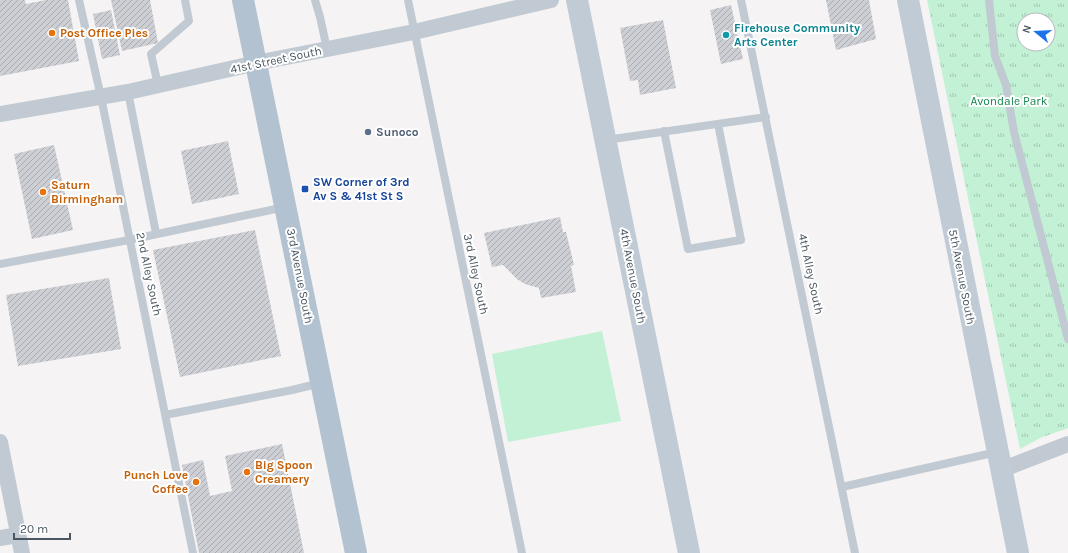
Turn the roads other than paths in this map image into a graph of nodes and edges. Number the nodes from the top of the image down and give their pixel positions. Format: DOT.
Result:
graph roads {
  1 [pos="79,0"];
  2 [pos="185,0"];
  3 [pos="243,0"];
  4 [pos="315,0"];
  5 [pos="408,0"];
  6 [pos="551,0"];
  7 [pos="577,0"];
  8 [pos="741,0"];
  9 [pos="908,0"];
  10 [pos="990,0"];
  11 [pos="414,32"];
  12 [pos="327,49"];
  13 [pos="256,63"];
  14 [pos="158,85"];
  15 [pos="128,92"];
  16 [pos="100,97"];
  17 [pos="0,114"];
  18 [pos="766,118"];
  19 [pos="718,124"];
  20 [pos="664,131"];
  21 [pos="606,140"];
  22 [pos="286,207"];
  23 [pos="156,233"];
  24 [pos="130,240"];
  25 [pos="0,264"];
  26 [pos="1068,340"];
  27 [pos="321,383"];
  28 [pos="165,415"];
  29 [pos="0,442"];
  30 [pos="1068,444"];
  31 [pos="999,461"];
  32 [pos="842,487"];
  33 [pos="18,534"];
  34 [pos="0,538"];
  35 [pos="22,553"];
  36 [pos="193,553"];
  37 [pos="356,553"];
  38 [pos="522,553"];
  39 [pos="689,553"];
  40 [pos="855,553"];
  41 [pos="1018,553"];
  1 -- 16 [label="lane, 2nd Alley South"];
  2 -- 14 [label="lane"];
  3 -- 13 [label="main road, 3rd Avenue South"];
  4 -- 12 [label="lane"];
  5 -- 11 [label="lane, 3rd Alley South"];
  6 -- 11 [label="street, 41st Street South"];
  7 -- 21 [label="street, 4th Avenue South"];
  8 -- 18 [label="lane, 4th Alley South"];
  9 -- 31 [label="street, 5th Avenue South"];
  10 -- 26 [label="lane"];
  11 -- 12 [label="street, 41st Street South"];
  11 -- 38 [label="lane, 3rd Alley South"];
  12 -- 13 [label="street, 41st Street South"];
  13 -- 14 [label="street, 41st Street South"];
  13 -- 22 [label="main road, 3rd Avenue South"];
  14 -- 15 [label="street, 41st Street South"];
  15 -- 16 [label="street, 41st Street South"];
  15 -- 23 [label="lane"];
  16 -- 17 [label="street, 41st Street South"];
  16 -- 24 [label="lane, 2nd Alley South"];
  18 -- 19 [label="lane"];
  18 -- 32 [label="lane, 4th Alley South"];
  19 -- 20 [label="lane"];
  19 -- 20 [label="lane"];
  20 -- 21 [label="lane"];
  21 -- 39 [label="street, 4th Avenue South"];
  22 -- 23 [label="lane"];
  22 -- 27 [label="main road, 3rd Avenue South"];
  23 -- 24 [label="lane"];
  24 -- 25 [label="lane"];
  24 -- 28 [label="lane, 2nd Alley South"];
  27 -- 28 [label="lane"];
  27 -- 37 [label="main road, 3rd Avenue South"];
  28 -- 36 [label="lane, 2nd Alley South"];
  29 -- 33 [label="street"];
  30 -- 31 [label="street"];
  31 -- 32 [label="lane"];
  31 -- 41 [label="street, 5th Avenue South"];
  32 -- 40 [label="lane, 4th Alley South"];
  33 -- 34 [label="street"];
  33 -- 35 [label="street"];
}
